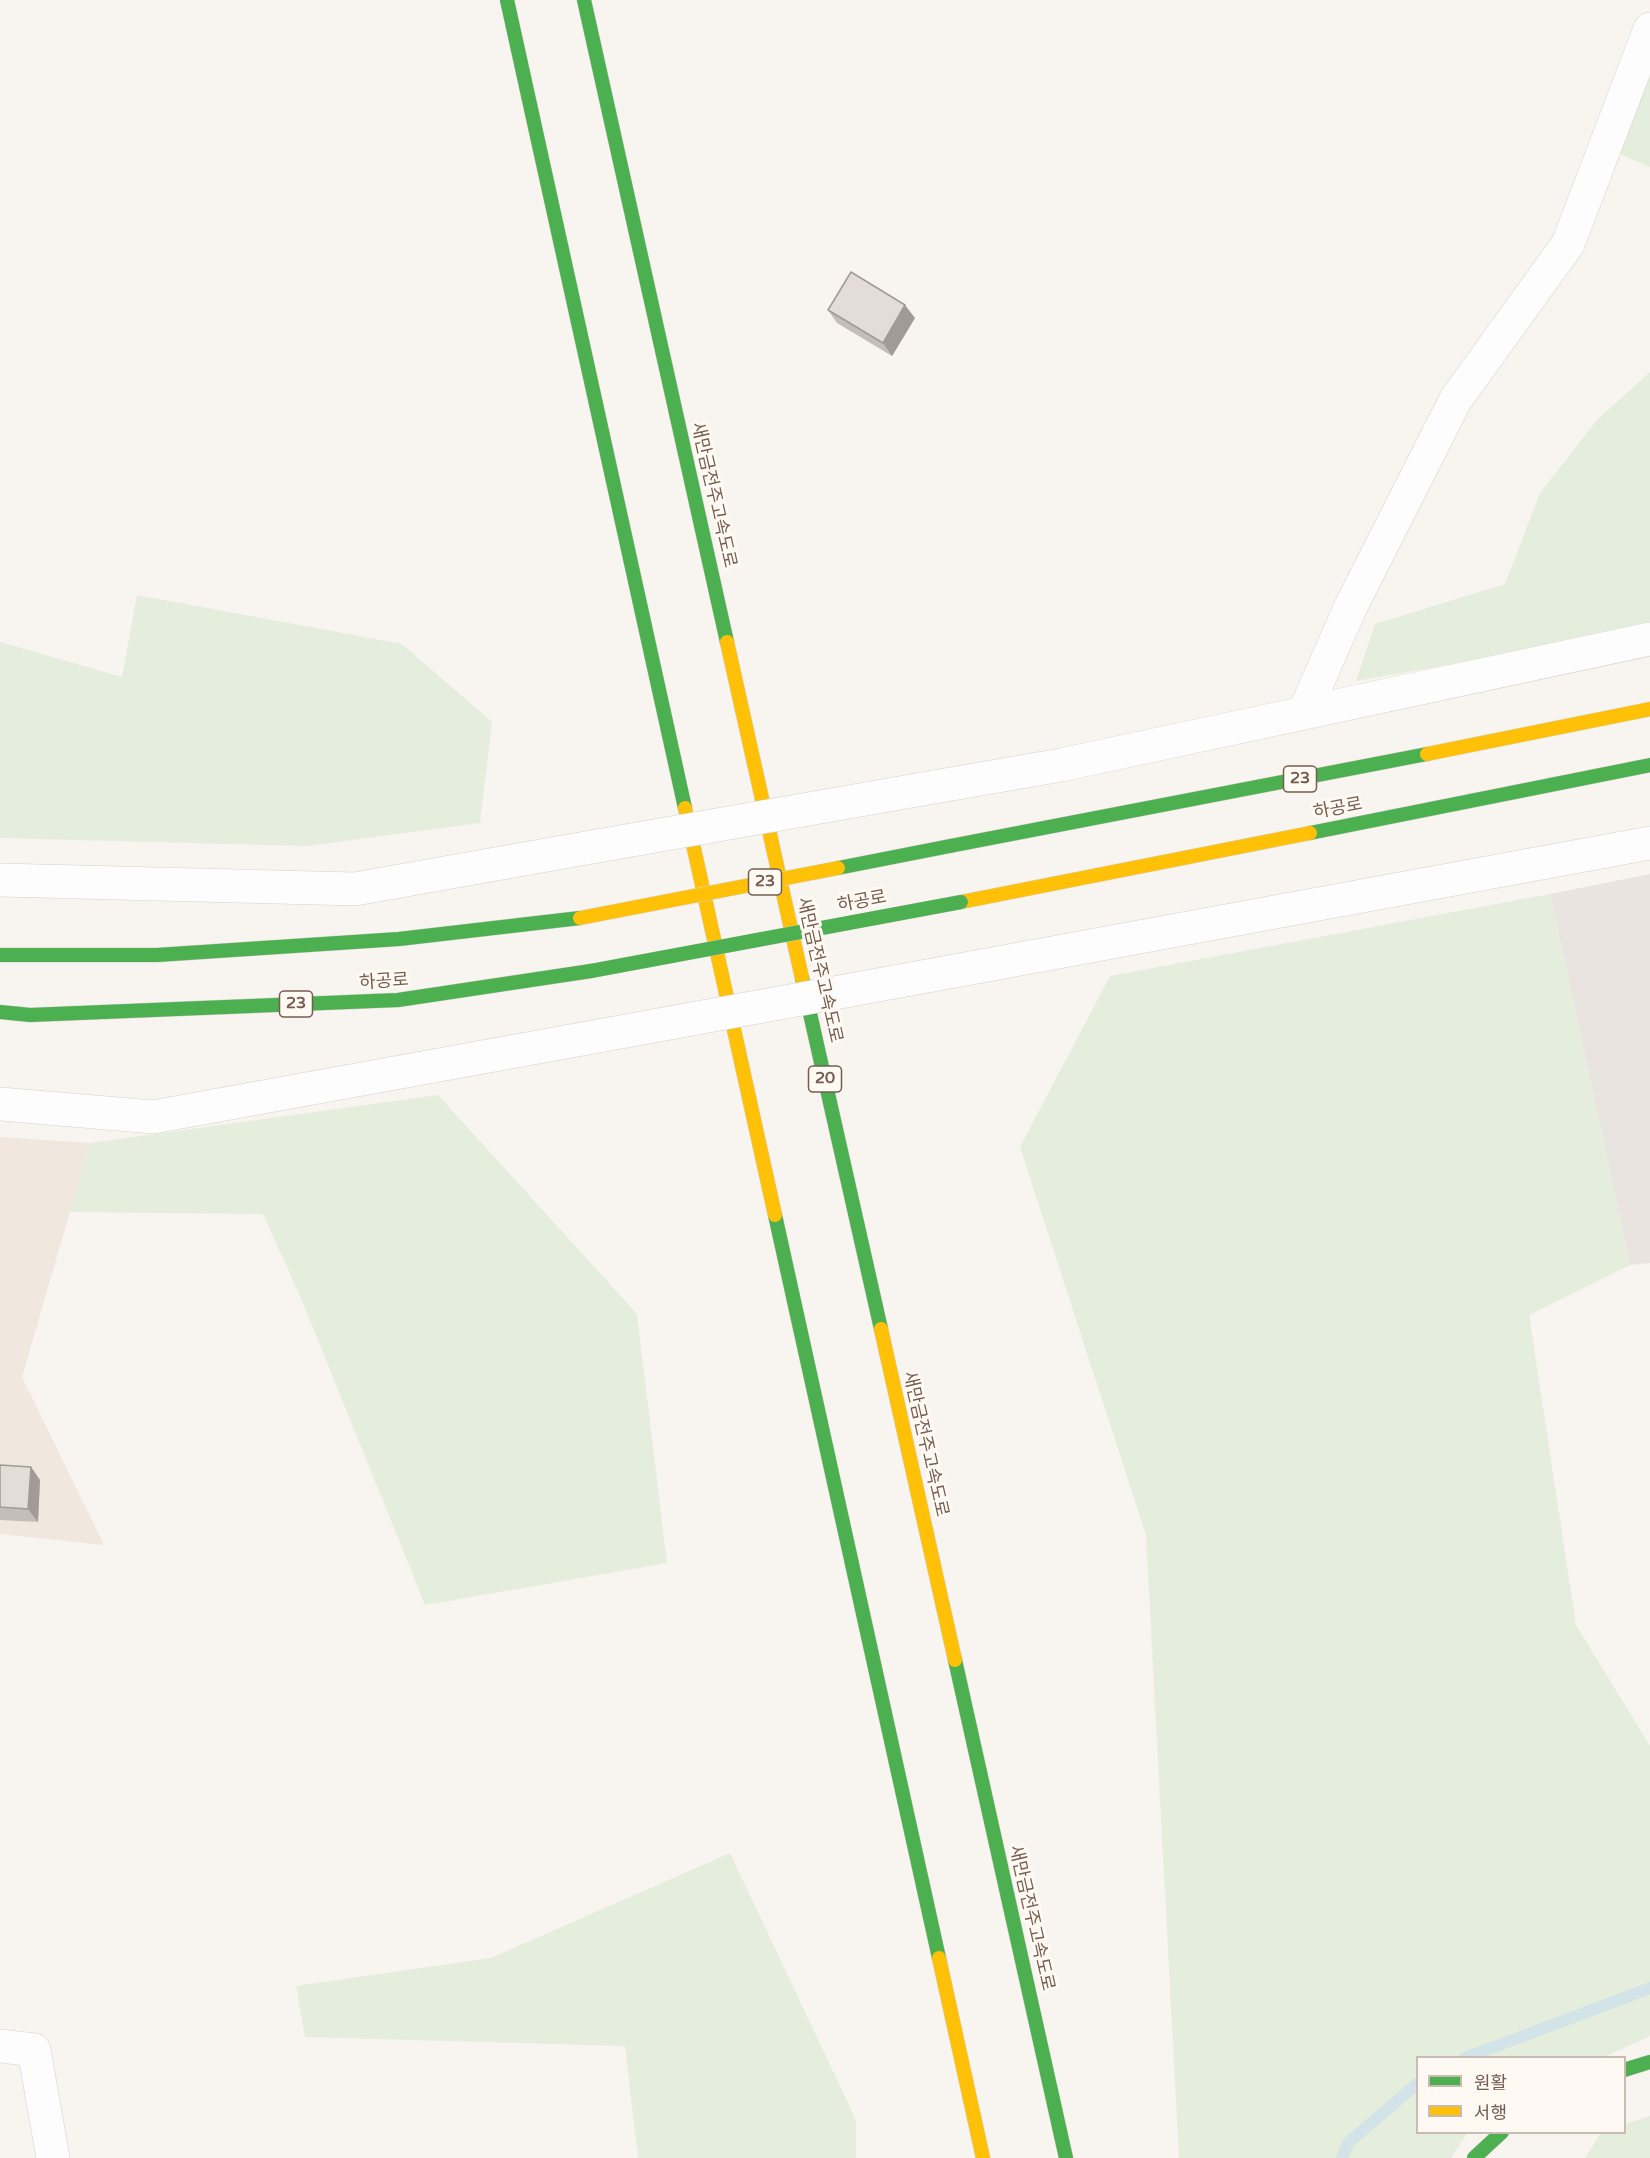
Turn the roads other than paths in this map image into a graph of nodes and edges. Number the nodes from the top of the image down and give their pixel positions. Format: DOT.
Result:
graph roads {
  1 [pos="507,0"];
  2 [pos="584,0"];
  3 [pos="1650,29"];
  4 [pos="1650,639"];
  5 [pos="1650,708"];
  6 [pos="1304,713"];
  7 [pos="1650,765"];
  8 [pos="1650,843"];
  9 [pos="0,880"];
  10 [pos="0,955"];
  11 [pos="0,1012"];
  12 [pos="0,1104"];
  13 [pos="0,2046"];
  14 [pos="1650,2062"];
  15 [pos="1626,2069"];
  16 [pos="1501,2134"];
  17 [pos="53,2158"];
  18 [pos="983,2158"];
  19 [pos="1066,2158"];
  20 [pos="1474,2158"];
  1 -- 18 [label="main road"];
  2 -- 19 [label="main road, 새만금전주고속도로 / 20"];
  3 -- 6 [label="street"];
  4 -- 6 [label="street"];
  5 -- 10 [label="main road, 하공로 / 23, bridge"];
  6 -- 9 [label="street, bridge"];
  7 -- 11 [label="main road, 하공로 / 23, bridge"];
  8 -- 12 [label="street, bridge"];
  13 -- 17 [label="street"];
  14 -- 15 [label="main road"];
  16 -- 20 [label="main road"];
}
